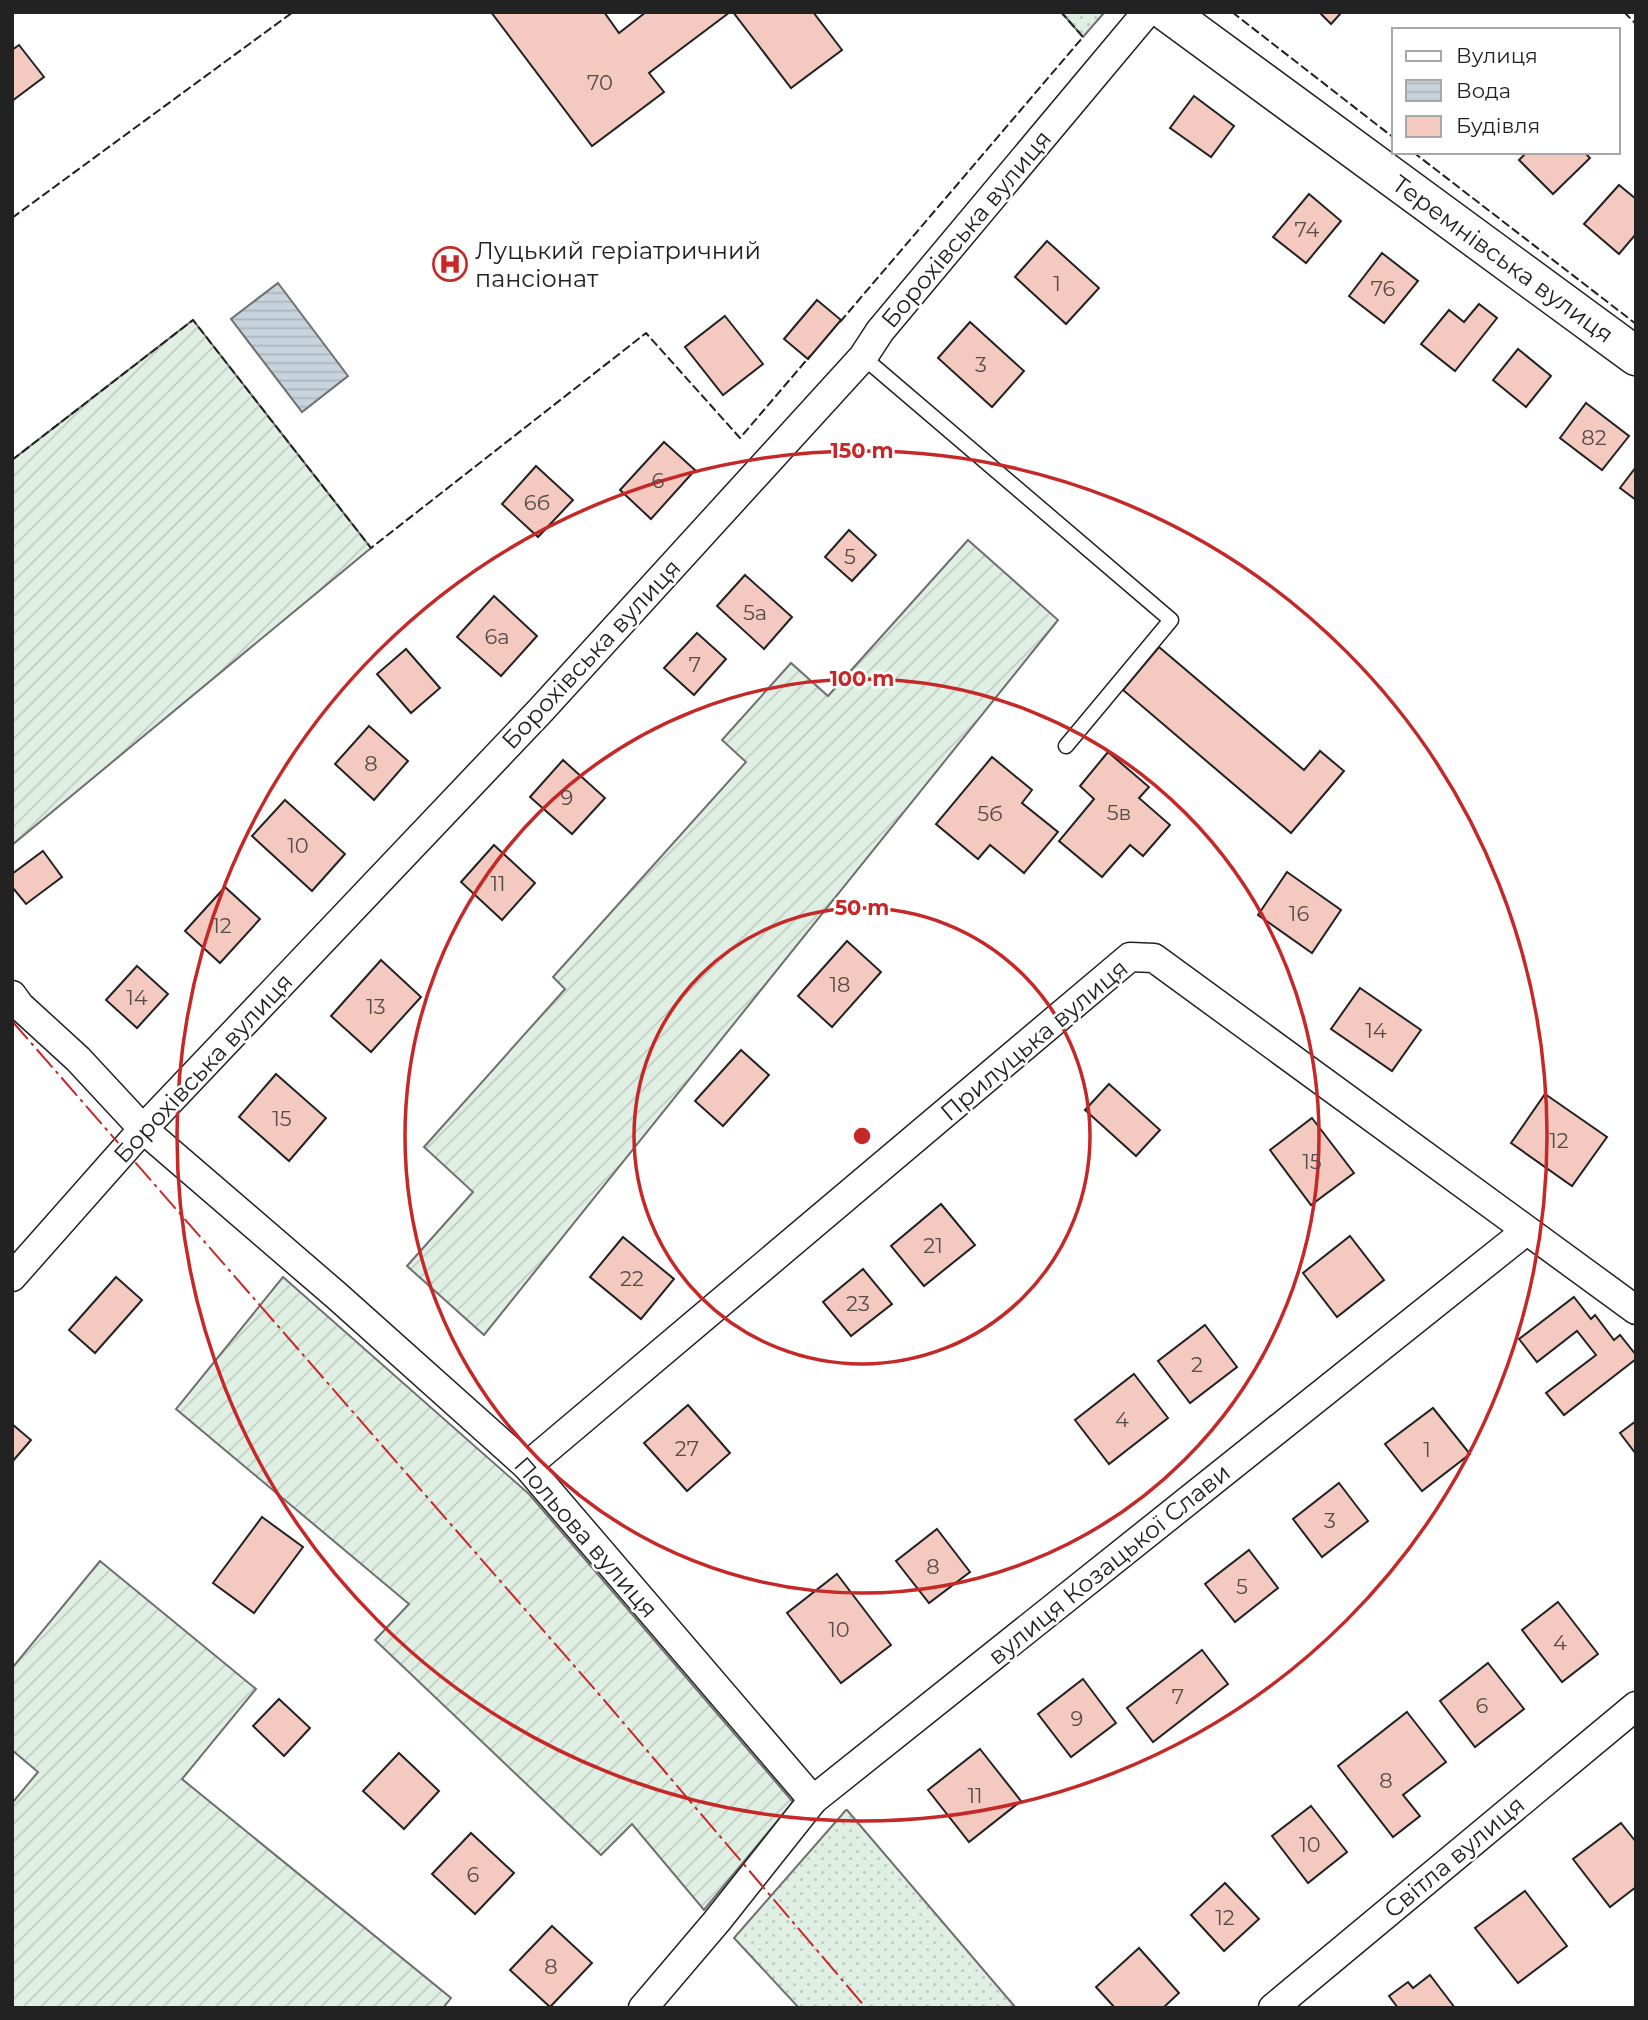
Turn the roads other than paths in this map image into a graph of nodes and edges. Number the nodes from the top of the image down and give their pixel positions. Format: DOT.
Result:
graph roads {
  1 [pos="1147,12"];
  2 [pos="1167,12"];
  3 [pos="1636,356"];
  4 [pos="863,357"];
  5 [pos="1066,746"];
  6 [pos="12,995"];
  7 [pos="143,1129"];
  8 [pos="1526,1231"];
  9 [pos="12,1277"];
  10 [pos="1636,1310"];
  11 [pos="527,1466"];
  12 [pos="1636,1706"];
  13 [pos="813,1800"];
  14 [pos="643,2008"];
  15 [pos="1273,2008"];
  1 -- 4 [label="street, Борохівська вулиця"];
  2 -- 3 [label="street, Теремнівська вулиця"];
  4 -- 5 [label="lane"];
  4 -- 7 [label="street, Борохівська вулиця"];
  6 -- 7 [label="street, Польова вулиця"];
  7 -- 9 [label="street, Борохівська вулиця"];
  7 -- 11 [label="street, Польова вулиця"];
  8 -- 10 [label="street, Прилуцька вулиця"];
  8 -- 11 [label="street, Прилуцька вулиця"];
  8 -- 13 [label="street, вулиця Козацької Слави"];
  11 -- 13 [label="street, Польова вулиця"];
  12 -- 15 [label="street, Світла вулиця"];
  13 -- 14 [label="street, вулиця Козацької Слави"];
}
